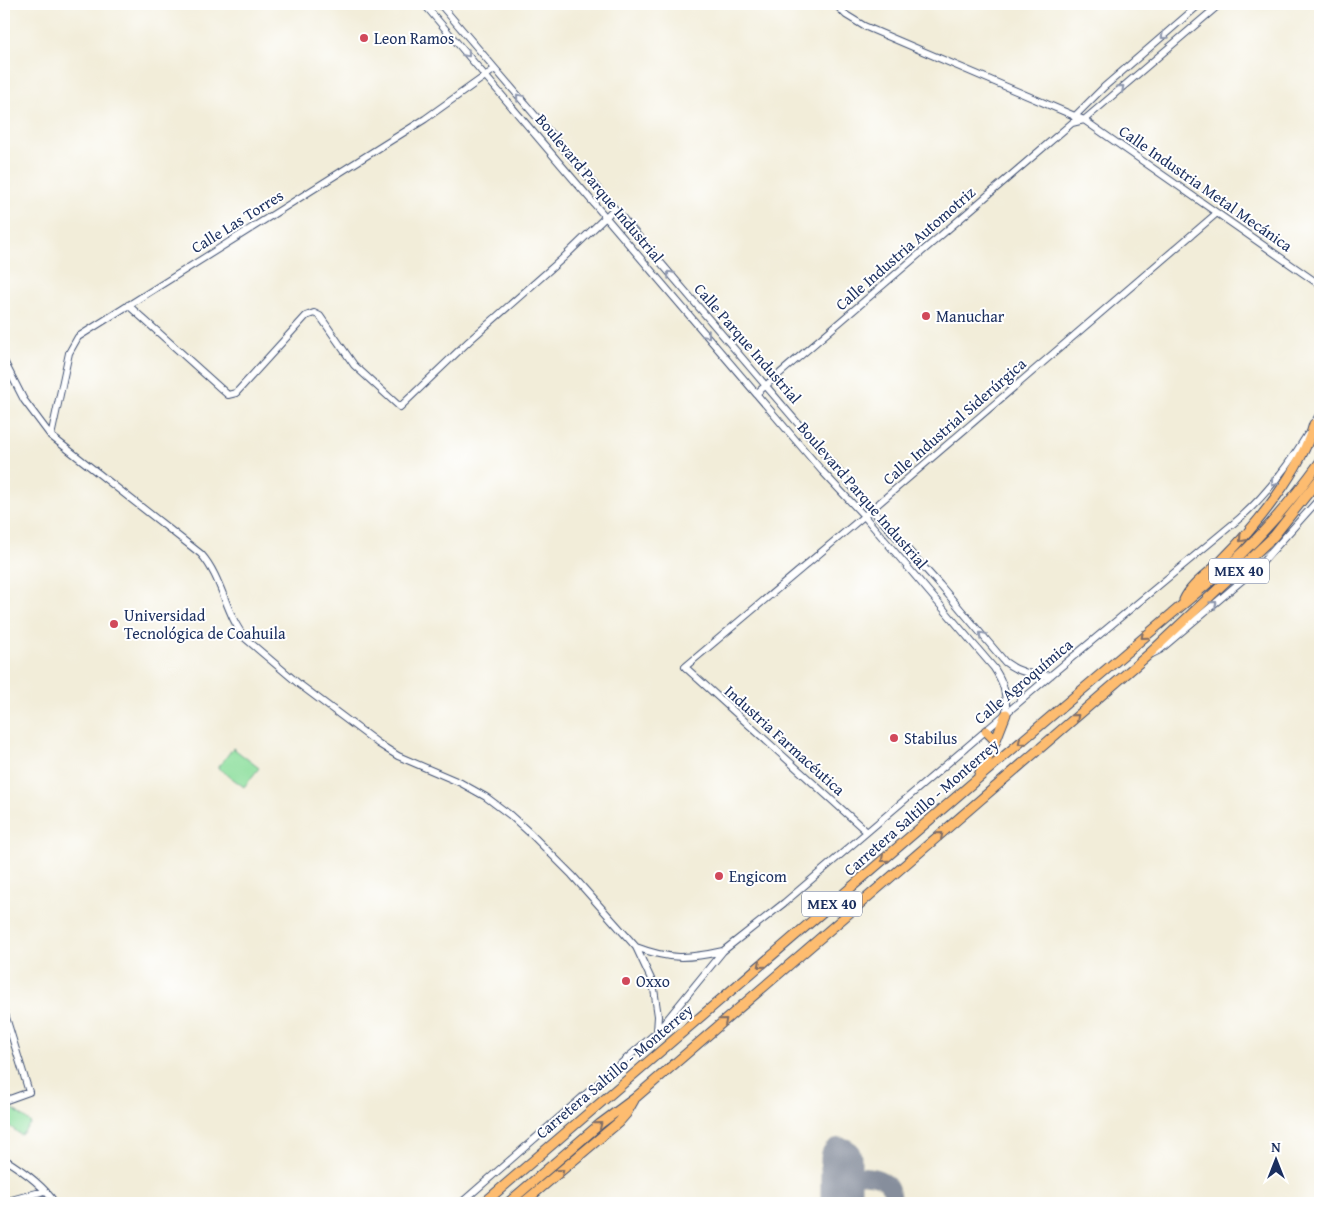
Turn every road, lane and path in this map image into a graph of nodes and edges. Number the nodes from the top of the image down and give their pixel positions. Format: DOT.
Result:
graph roads {
  1 [pos="424,4"];
  2 [pos="440,4"];
  3 [pos="835,4"];
  4 [pos="1200,4"];
  5 [pos="1220,4"];
  6 [pos="495,69"];
  7 [pos="486,76"];
  8 [pos="1075,115"];
  9 [pos="1084,120"];
  10 [pos="1072,123"];
  11 [pos="614,209"];
  12 [pos="1217,213"];
  13 [pos="606,216"];
  14 [pos="1320,285"];
  15 [pos="128,305"];
  16 [pos="4,361"];
  17 [pos="766,386"];
  18 [pos="757,394"];
  19 [pos="1320,413"];
  20 [pos="1314,424"];
  21 [pos="51,436"];
  22 [pos="1320,462"];
  23 [pos="1320,478"];
  24 [pos="1320,498"];
  25 [pos="872,509"];
  26 [pos="864,516"];
  27 [pos="940,585"];
  28 [pos="930,593"];
  29 [pos="1182,605"];
  30 [pos="968,619"];
  31 [pos="958,627"];
  32 [pos="996,652"];
  33 [pos="1148,655"];
  34 [pos="987,660"];
  35 [pos="685,667"];
  36 [pos="1051,675"];
  37 [pos="1006,714"];
  38 [pos="986,731"];
  39 [pos="996,741"];
  40 [pos="976,780"];
  41 [pos="867,832"];
  42 [pos="636,947"];
  43 [pos="723,951"];
  44 [pos="4,1011"];
  45 [pos="657,1032"];
  46 [pos="635,1098"];
  47 [pos="4,1101"];
  48 [pos="550,1146"];
  49 [pos="4,1159"];
  50 [pos="44,1191"];
  51 [pos="4,1202"];
  52 [pos="55,1203"];
  53 [pos="461,1203"];
  54 [pos="484,1203"];
  55 [pos="490,1203"];
  56 [pos="508,1203"];
  57 [pos="523,1203"];
  1 -- 7 [label="street, one-way"];
  2 -- 6 [label="street, Calle Parque Industrial"];
  3 -- 8 [label="street, Calle Industria Metal Mecánica"];
  4 -- 8 [label="street, Calle Industria Automotriz, one-way"];
  9 -- 5 [label="street, Calle Industria Automotriz, one-way"];
  6 -- 7 [label="street, Calle Las Torres"];
  11 -- 6 [label="street, Calle Parque Industrial, one-way"];
  7 -- 13 [label="street, Boulevard Parque Industrial"];
  7 -- 15 [label="street, Calle Las Torres"];
  8 -- 9 [label="street, Calle Industria Metal Mecánica"];
  8 -- 10 [label="street, Calle Industria Automotriz"];
  9 -- 10 [label="street, Calle Industria Automotriz"];
  9 -- 12 [label="street, Calle Industria Metal Mecánica"];
  10 -- 17 [label="street, Calle Industria Automotriz"];
  11 -- 13 [label="street"];
  17 -- 11 [label="street, Calle Parque Industrial, one-way"];
  12 -- 14 [label="street, Calle Industria Metal Mecánica"];
  12 -- 25 [label="street, Calle Industrial Siderúrgica"];
  13 -- 15 [label="street"];
  13 -- 18 [label="street, Boulevard Parque Industrial, one-way"];
  15 -- 21 [label="street, Calle Las Torres"];
  16 -- 21 [label="street"];
  17 -- 18 [label="street, Calle Industria Automotriz"];
  17 -- 25 [label="street, Calle Parque Industrial"];
  18 -- 26 [label="street, Boulevard Parque Industrial"];
  19 -- 20 [label="street, Calle Agroquímica"];
  20 -- 29 [label="highway, one-way"];
  20 -- 36 [label="street, Calle Agroquímica, one-way"];
  21 -- 42 [label="street"];
  22 -- 29 [label="highway, Carretera Saltillo - Monterrey / MEX 40"];
  23 -- 33 [label="highway, Carretera Saltillo - Monterrey / MEX 40"];
  33 -- 24 [label="street, one-way"];
  25 -- 26 [label="street, Calle Industrial Siderúrgica"];
  25 -- 27 [label="street, Calle Parque Industrial"];
  26 -- 28 [label="street, Boulevard Parque Industrial"];
  26 -- 35 [label="street, Calle Industrial Siderúrgica"];
  27 -- 28 [label="street"];
  27 -- 30 [label="street, Calle Parque Industrial"];
  28 -- 31 [label="street, Boulevard Parque Industrial"];
  29 -- 40 [label="highway, Carretera Saltillo - Monterrey / MEX 40, one-way"];
  30 -- 31 [label="street"];
  32 -- 30 [label="street, Calle Parque Industrial, one-way"];
  31 -- 34 [label="street, Boulevard Parque Industrial"];
  32 -- 34 [label="street"];
  32 -- 36 [label="street, Calle Parque Industrial"];
  46 -- 33 [label="highway, Carretera Saltillo - Monterrey / MEX 40, one-way"];
  34 -- 37 [label="street, Boulevard Parque Industrial"];
  35 -- 41 [label="street, Industria Farmacéutica"];
  36 -- 37 [label="street, Calle Agroquímica"];
  37 -- 38 [label="street, Calle Agroquímica"];
  37 -- 39 [label="highway"];
  38 -- 39 [label="highway"];
  38 -- 41 [label="street, Calle Agroquímica"];
  39 -- 40 [label="highway"];
  40 -- 48 [label="highway, Carretera Saltillo - Monterrey / MEX 40, one-way"];
  41 -- 43 [label="street, Calle Agroquímica"];
  42 -- 43 [label="street"];
  42 -- 45 [label="street"];
  43 -- 45 [label="street, Calle Agroquímica"];
  44 -- 47 [label="street"];
  45 -- 53 [label="street, Calle Agroquímica"];
  56 -- 46 [label="highway, Carretera Saltillo - Monterrey / MEX 40, one-way"];
  57 -- 46 [label="highway, one-way"];
  48 -- 54 [label="highway, Carretera Saltillo - Monterrey / MEX 40"];
  48 -- 55 [label="highway"];
  49 -- 50 [label="street"];
  50 -- 51 [label="street"];
  50 -- 52 [label="street"];
}
